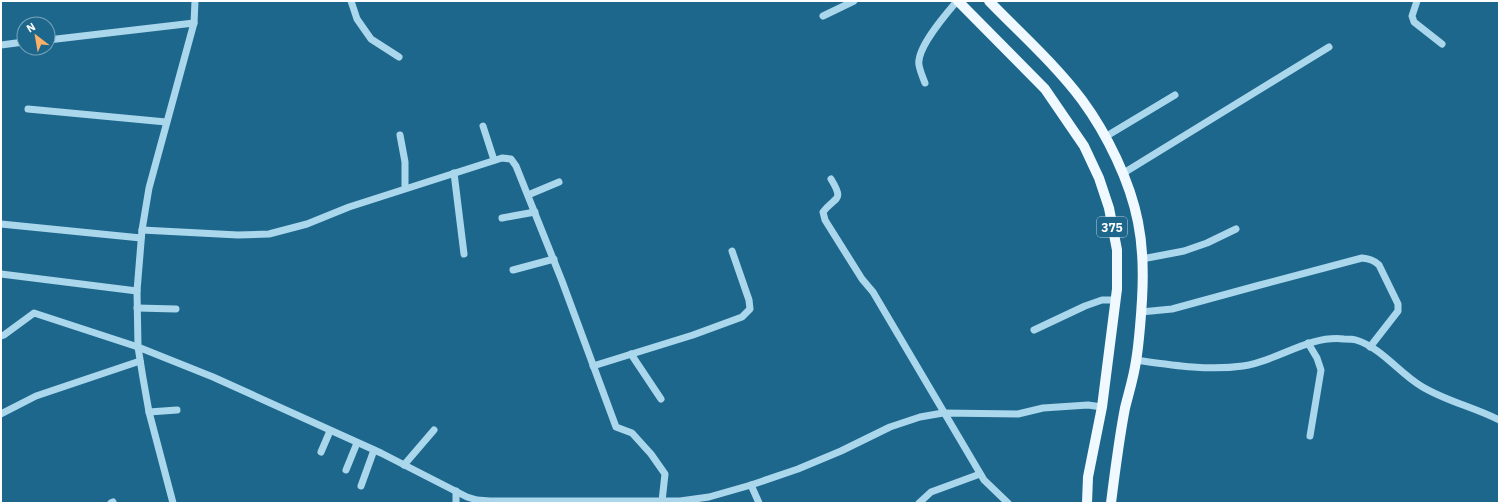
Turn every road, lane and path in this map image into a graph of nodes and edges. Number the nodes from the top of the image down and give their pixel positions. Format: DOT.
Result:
graph roads {
  1 [pos="195,1"];
  2 [pos="351,1"];
  3 [pos="854,1"];
  4 [pos="957,1"];
  5 [pos="989,1"];
  6 [pos="1417,1"];
  7 [pos="823,16"];
  8 [pos="194,23"];
  9 [pos="56,39"];
  10 [pos="16,43"];
  11 [pos="1442,44"];
  12 [pos="1,45"];
  13 [pos="1329,47"];
  14 [pos="400,57"];
  15 [pos="925,83"];
  16 [pos="1175,95"];
  17 [pos="28,109"];
  18 [pos="166,122"];
  19 [pos="483,126"];
  20 [pos="400,135"];
  21 [pos="1105,137"];
  22 [pos="494,160"];
  23 [pos="454,173"];
  24 [pos="1122,174"];
  25 [pos="831,179"];
  26 [pos="559,182"];
  27 [pos="406,188"];
  28 [pos="528,195"];
  29 [pos="535,212"];
  30 [pos="502,218"];
  31 [pos="1,224"];
  32 [pos="1236,229"];
  33 [pos="141,234"];
  34 [pos="732,251"];
  35 [pos="464,254"];
  36 [pos="554,259"];
  37 [pos="1142,259"];
  38 [pos="513,270"];
  39 [pos="1,274"];
  40 [pos="137,291"];
  41 [pos="1116,300"];
  42 [pos="138,308"];
  43 [pos="176,308"];
  44 [pos="1141,312"];
  45 [pos="1034,330"];
  46 [pos="1,336"];
  47 [pos="1308,343"];
  48 [pos="138,347"];
  49 [pos="1370,347"];
  50 [pos="631,354"];
  51 [pos="1136,360"];
  52 [pos="140,361"];
  53 [pos="593,366"];
  54 [pos="661,399"];
  55 [pos="1102,407"];
  56 [pos="177,410"];
  57 [pos="149,412"];
  58 [pos="943,413"];
  59 [pos="1,414"];
  60 [pos="1499,420"];
  61 [pos="434,430"];
  62 [pos="330,431"];
  63 [pos="1310,436"];
  64 [pos="357,443"];
  65 [pos="374,450"];
  66 [pos="321,452"];
  67 [pos="404,465"];
  68 [pos="346,470"];
  69 [pos="980,474"];
  70 [pos="751,485"];
  71 [pos="361,486"];
  72 [pos="456,491"];
  73 [pos="662,501"];
  74 [pos="173,503"];
  75 [pos="456,503"];
  76 [pos="759,503"];
  77 [pos="918,503"];
  78 [pos="1008,503"];
  79 [pos="1087,503"];
  80 [pos="1111,503"];
  1 -- 8 [label="street"];
  2 -- 14 [label="street"];
  3 -- 7 [label="street"];
  4 -- 15 [label="street"];
  4 -- 41 [label="main road, 375"];
  5 -- 21 [label="main road, 375"];
  6 -- 11 [label="street"];
  8 -- 9 [label="street"];
  8 -- 18 [label="street"];
  10 -- 12 [label="street"];
  13 -- 24 [label="street"];
  16 -- 21 [label="street"];
  17 -- 18 [label="street"];
  18 -- 33 [label="street"];
  19 -- 22 [label="street"];
  20 -- 27 [label="street"];
  21 -- 24 [label="main road, 375"];
  22 -- 23 [label="street"];
  22 -- 28 [label="street"];
  23 -- 27 [label="street"];
  23 -- 35 [label="street"];
  24 -- 37 [label="main road, 375"];
  25 -- 58 [label="street"];
  26 -- 28 [label="street"];
  27 -- 33 [label="street"];
  28 -- 29 [label="street"];
  29 -- 30 [label="street"];
  29 -- 36 [label="street"];
  31 -- 33 [label="street"];
  32 -- 37 [label="street"];
  33 -- 40 [label="street"];
  34 -- 50 [label="street"];
  36 -- 38 [label="street"];
  36 -- 53 [label="street"];
  37 -- 44 [label="main road, 375"];
  39 -- 40 [label="street"];
  40 -- 42 [label="street"];
  41 -- 45 [label="street"];
  41 -- 55 [label="main road, 375"];
  42 -- 43 [label="street"];
  42 -- 48 [label="street"];
  44 -- 49 [label="street"];
  44 -- 51 [label="main road, 375"];
  46 -- 48 [label="street"];
  47 -- 49 [label="street"];
  47 -- 51 [label="street"];
  47 -- 63 [label="street"];
  48 -- 52 [label="street"];
  48 -- 62 [label="street"];
  49 -- 60 [label="street"];
  50 -- 53 [label="street"];
  50 -- 54 [label="street"];
  51 -- 80 [label="main road, 375"];
  52 -- 57 [label="street"];
  52 -- 59 [label="street"];
  53 -- 73 [label="street"];
  55 -- 58 [label="street"];
  55 -- 79 [label="main road, 375"];
  56 -- 57 [label="street"];
  57 -- 74 [label="street"];
  58 -- 69 [label="street"];
  58 -- 70 [label="street"];
  61 -- 67 [label="street"];
  62 -- 64 [label="street"];
  62 -- 66 [label="street"];
  64 -- 65 [label="street"];
  64 -- 68 [label="street"];
  65 -- 67 [label="street"];
  65 -- 71 [label="street"];
  67 -- 72 [label="street"];
  69 -- 77 [label="street"];
  69 -- 78 [label="street"];
  70 -- 73 [label="street"];
  70 -- 76 [label="street"];
  72 -- 73 [label="street"];
  72 -- 75 [label="street"];
}
